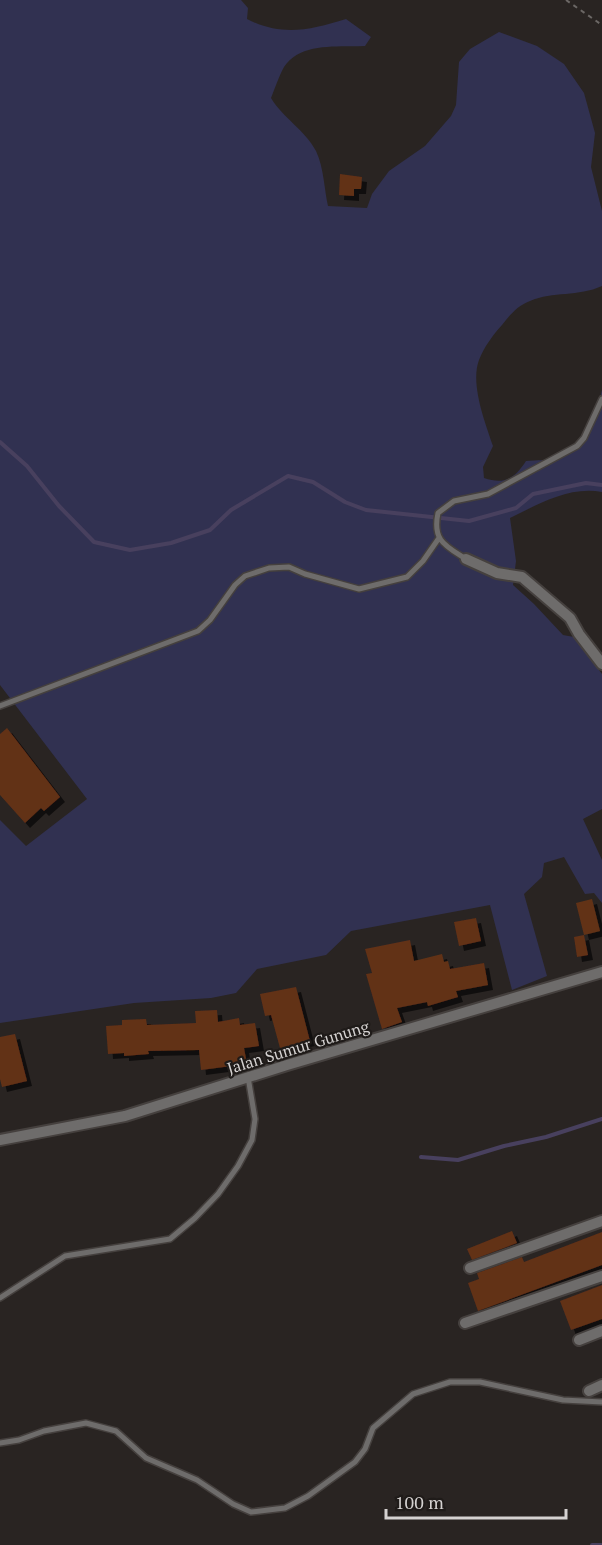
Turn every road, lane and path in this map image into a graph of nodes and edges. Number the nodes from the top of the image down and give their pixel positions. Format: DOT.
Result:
graph roads {
  1 [pos="566,0"];
  2 [pos="602,25"];
  3 [pos="602,399"];
  4 [pos="439,538"];
  5 [pos="466,559"];
  6 [pos="602,664"];
  7 [pos="0,706"];
  8 [pos="602,972"];
  9 [pos="248,1077"];
  10 [pos="0,1140"];
  11 [pos="602,1221"];
  12 [pos="470,1268"];
  13 [pos="602,1276"];
  14 [pos="0,1298"];
  15 [pos="465,1323"];
  16 [pos="602,1331"];
  17 [pos="579,1340"];
  18 [pos="602,1385"];
  19 [pos="589,1391"];
  20 [pos="602,1402"];
  21 [pos="0,1443"];
  1 -- 2 [label="path"];
  3 -- 4 [label="lane"];
  4 -- 5 [label="lane"];
  4 -- 7 [label="lane"];
  5 -- 6 [label="street"];
  8 -- 9 [label="street, Jalan Sumur Gunung"];
  9 -- 10 [label="street, Jalan Sumur Gunung"];
  9 -- 14 [label="lane"];
  11 -- 12 [label="street"];
  13 -- 15 [label="street"];
  16 -- 17 [label="street"];
  18 -- 19 [label="street"];
  20 -- 21 [label="lane"];
}
